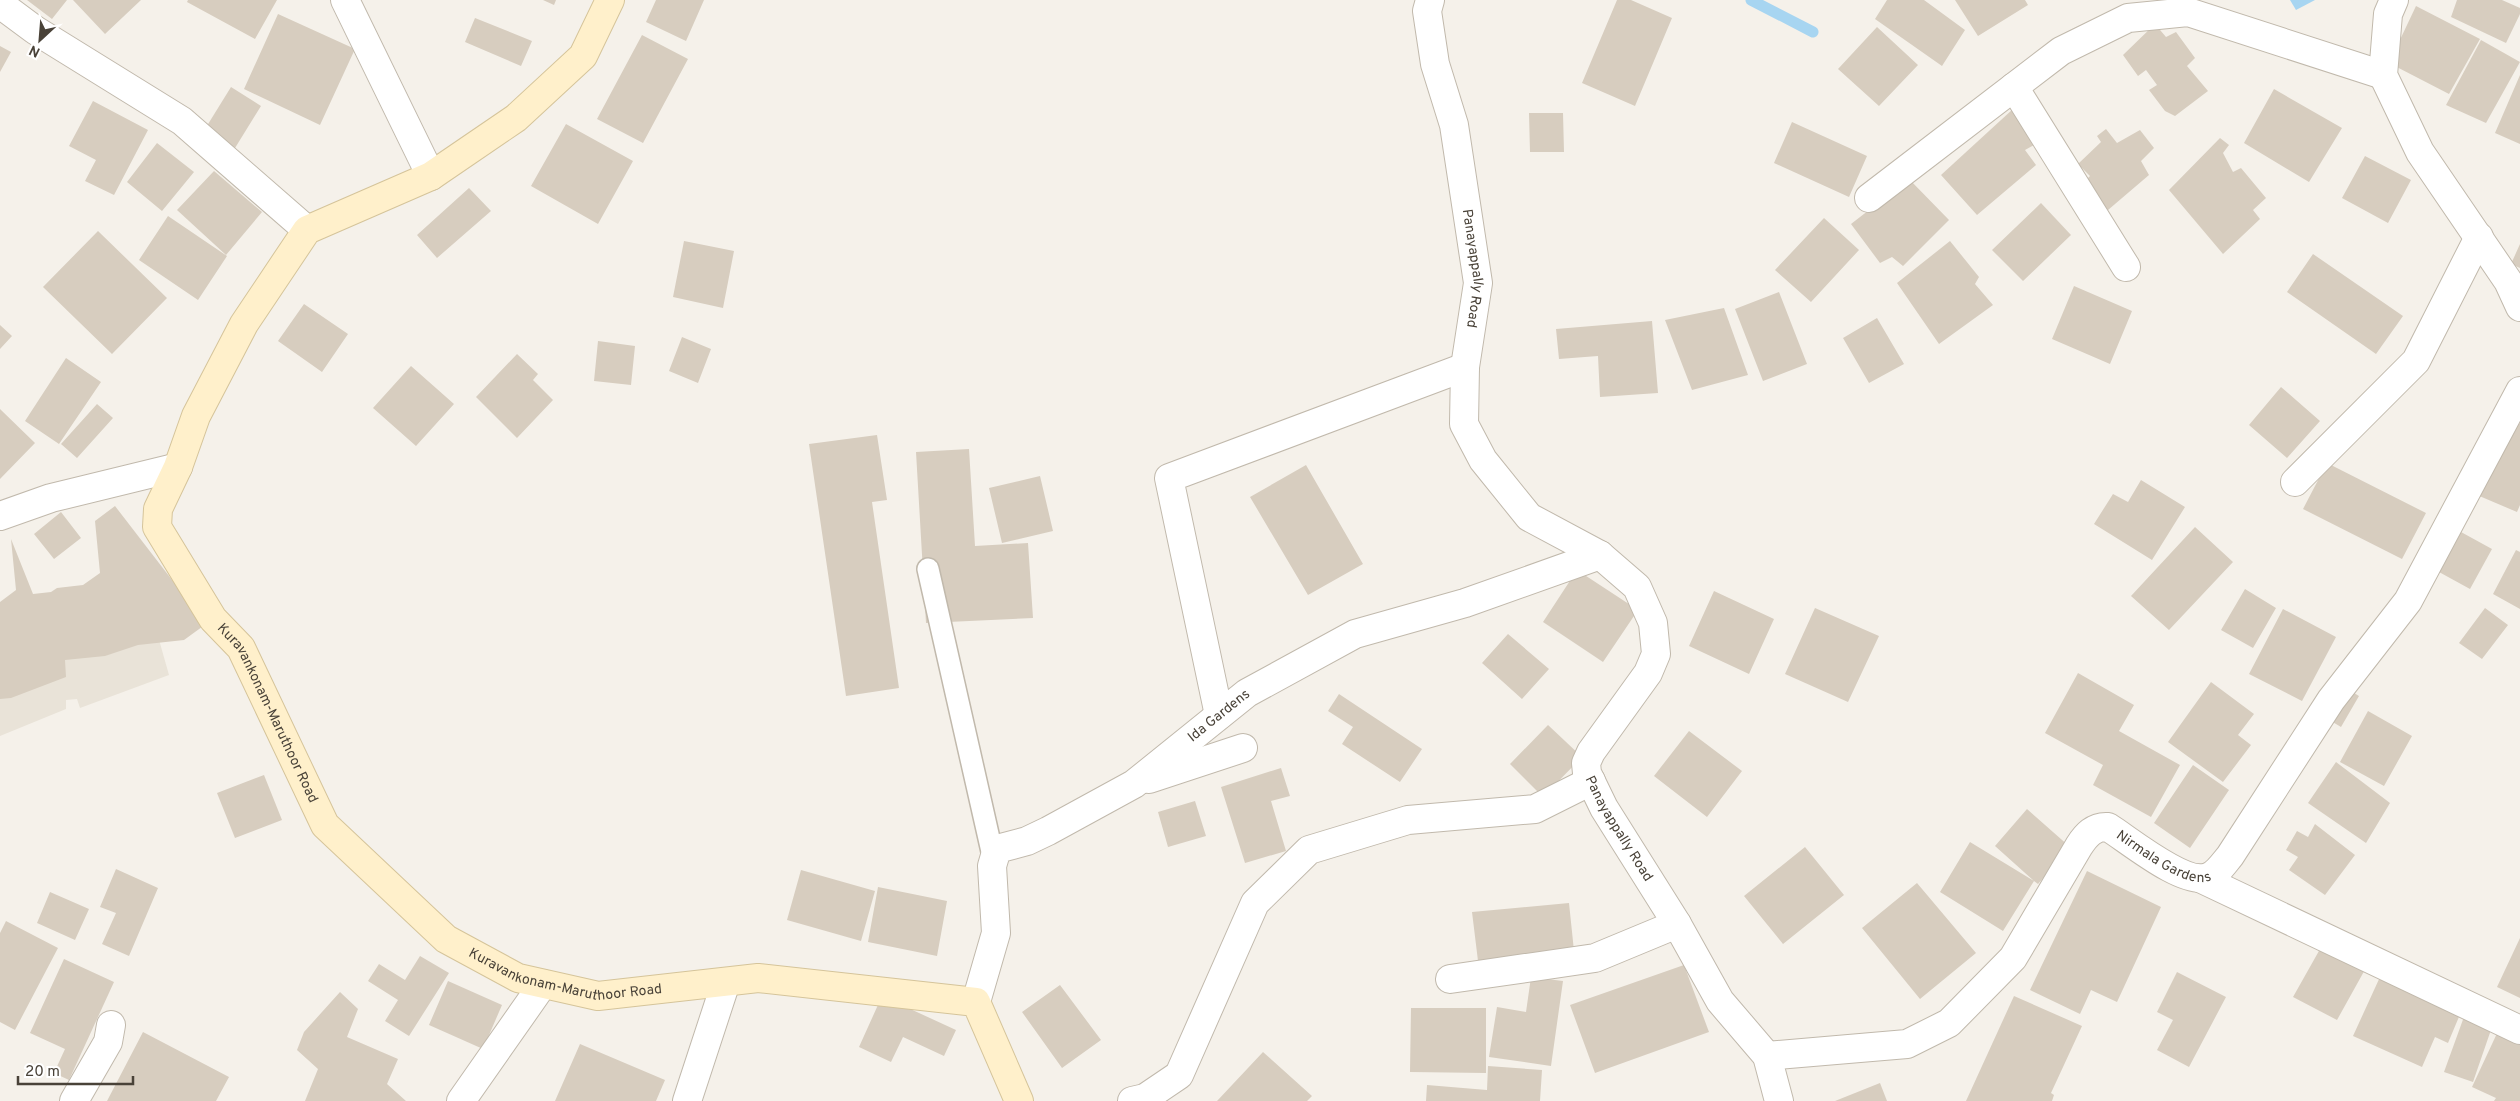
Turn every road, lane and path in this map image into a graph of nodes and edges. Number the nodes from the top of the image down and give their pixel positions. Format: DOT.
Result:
graph roads {
  1 [pos="345,0"];
  2 [pos="610,0"];
  3 [pos="1430,0"];
  4 [pos="2394,0"];
  5 [pos="0,4"];
  6 [pos="2183,6"];
  7 [pos="2383,75"];
  8 [pos="2014,87"];
  9 [pos="431,176"];
  10 [pos="1869,198"];
  11 [pos="307,230"];
  12 [pos="2478,237"];
  13 [pos="2126,267"];
  14 [pos="2520,307"];
  15 [pos="1465,367"];
  16 [pos="2520,391"];
  17 [pos="178,468"];
  18 [pos="2295,482"];
  19 [pos="0,516"];
  20 [pos="1600,555"];
  21 [pos="928,569"];
  22 [pos="1219,715"];
  23 [pos="1242,748"];
  24 [pos="1591,781"];
  25 [pos="1134,784"];
  26 [pos="993,856"];
  27 [pos="2202,879"];
  28 [pos="1677,924"];
  29 [pos="1450,979"];
  30 [pos="726,982"];
  31 [pos="543,984"];
  32 [pos="976,1002"];
  33 [pos="111,1025"];
  34 [pos="2520,1030"];
  35 [pos="1767,1056"];
  36 [pos="74,1101"];
  37 [pos="461,1101"];
  38 [pos="687,1101"];
  39 [pos="1019,1101"];
  40 [pos="1132,1101"];
  41 [pos="1779,1101"];
  1 -- 9 [label="street"];
  2 -- 9 [label="main road"];
  3 -- 15 [label="street, Panayappally Road"];
  4 -- 7 [label="street"];
  5 -- 11 [label="street"];
  6 -- 7 [label="street"];
  6 -- 8 [label="street"];
  7 -- 12 [label="street"];
  8 -- 10 [label="street"];
  8 -- 13 [label="street"];
  9 -- 11 [label="main road"];
  11 -- 17 [label="main road, Kuravankonam-Maruthoor Road"];
  12 -- 14 [label="street"];
  12 -- 18 [label="street"];
  15 -- 20 [label="street, Panayappally Road"];
  15 -- 22 [label="street"];
  16 -- 27 [label="street, Nirmala Gardens"];
  17 -- 19 [label="street"];
  17 -- 31 [label="main road, Kuravankonam-Maruthoor Road"];
  20 -- 22 [label="street, Ida Gardens"];
  20 -- 24 [label="street, Panayappally Road"];
  21 -- 26 [label="lane"];
  22 -- 25 [label="street, Ida Gardens"];
  23 -- 25 [label="street"];
  24 -- 28 [label="street, Panayappally Road"];
  24 -- 40 [label="street"];
  25 -- 26 [label="street, Ida Gardens"];
  26 -- 32 [label="street"];
  27 -- 34 [label="street"];
  27 -- 35 [label="street, Nirmala Gardens"];
  28 -- 29 [label="street"];
  28 -- 35 [label="street, Panayappally Road"];
  30 -- 31 [label="main road, Kuravankonam-Maruthoor Road"];
  30 -- 32 [label="main road, Kuravankonam-Maruthoor Road"];
  30 -- 38 [label="street"];
  31 -- 37 [label="street"];
  32 -- 39 [label="main road"];
  33 -- 36 [label="street"];
  35 -- 41 [label="street, Panayappally Road"];
}
